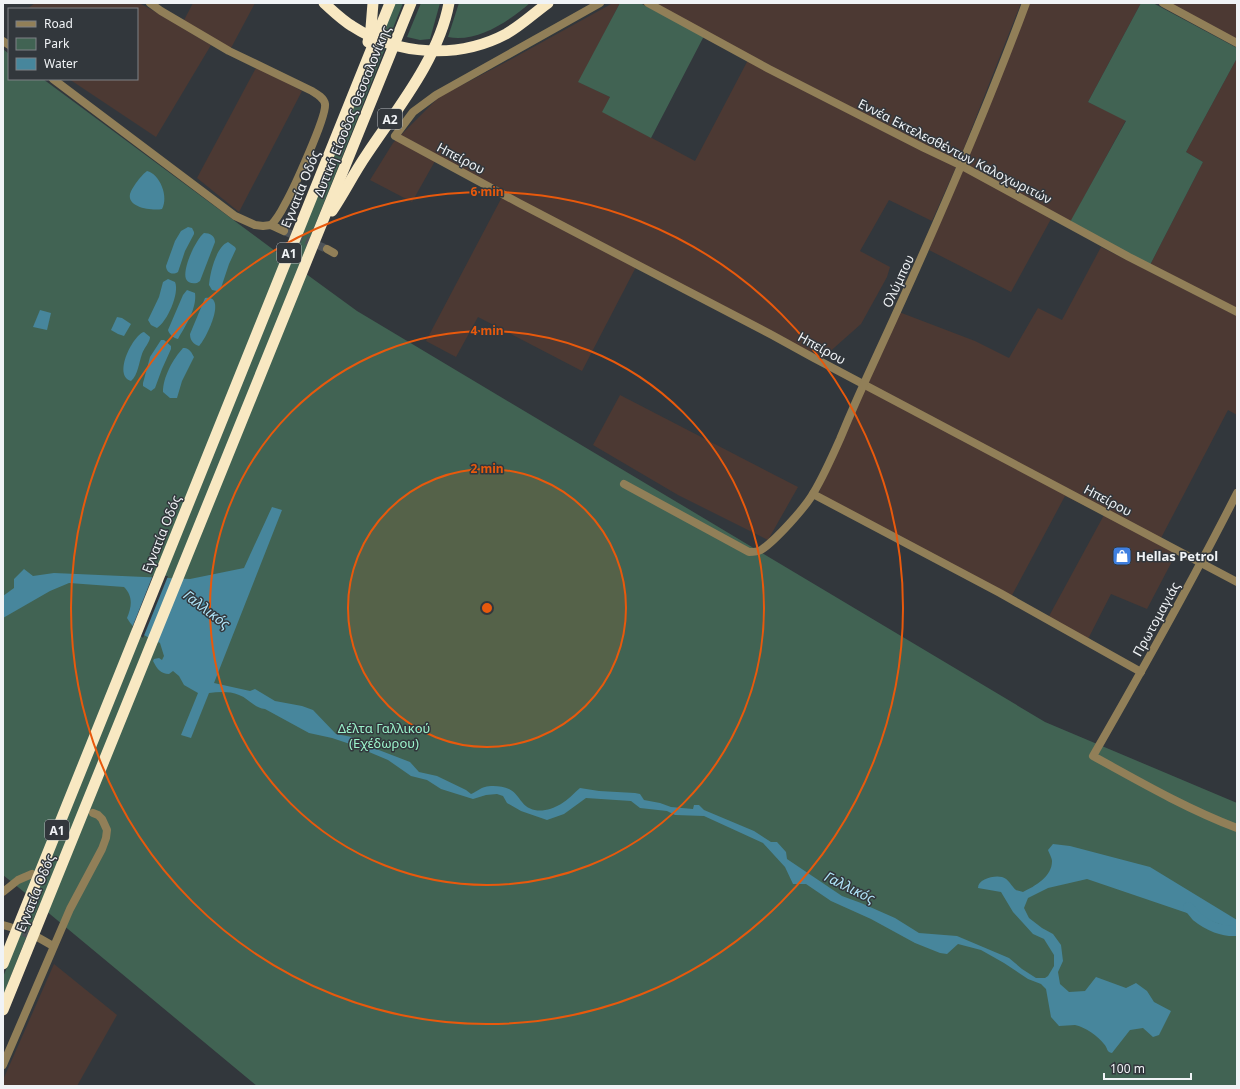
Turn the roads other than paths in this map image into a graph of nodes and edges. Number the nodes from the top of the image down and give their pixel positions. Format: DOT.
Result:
graph roads {
  1 [pos="150,3"];
  2 [pos="324,3"];
  3 [pos="373,3"];
  4 [pos="390,3"];
  5 [pos="411,3"];
  6 [pos="449,3"];
  7 [pos="600,3"];
  8 [pos="648,3"];
  9 [pos="1026,3"];
  10 [pos="1163,3"];
  11 [pos="545,4"];
  12 [pos="1237,43"];
  13 [pos="54,80"];
  14 [pos="345,115"];
  15 [pos="962,166"];
  16 [pos="271,225"];
  17 [pos="319,230"];
  18 [pos="284,231"];
  19 [pos="1237,312"];
  20 [pos="863,384"];
  21 [pos="624,484"];
  22 [pos="1237,493"];
  23 [pos="813,494"];
  24 [pos="1202,562"];
  25 [pos="1237,582"];
  26 [pos="1141,672"];
  27 [pos="105,710"];
  28 [pos="121,716"];
  29 [pos="81,752"];
  30 [pos="108,765"];
  31 [pos="93,813"];
  32 [pos="1237,828"];
  33 [pos="30,878"];
  34 [pos="3,892"];
  35 [pos="54,894"];
  36 [pos="22,915"];
  37 [pos="38,921"];
  38 [pos="39,938"];
  39 [pos="53,946"];
  40 [pos="3,964"];
  41 [pos="3,1010"];
  42 [pos="3,1065"];
  1 -- 16 [label="street"];
  2 -- 11 [label="highway"];
  3 -- 14 [label="highway"];
  4 -- 14 [label="highway, Δυτική Είσοδος Θεσσαλονίκης / Α1"];
  5 -- 17 [label="highway, Δυτική Είσοδος Θεσσαλονίκης / Α1"];
  6 -- 17 [label="highway, Α2"];
  7 -- 20 [label="street, Ηπείρου"];
  8 -- 15 [label="street, Εννέα Εκτελεσθέντων Καλοχωριτών"];
  9 -- 15 [label="street, Ολύμπου"];
  10 -- 12 [label="street"];
  13 -- 16 [label="street"];
  14 -- 27 [label="highway, Εγνατία Οδός / Α1"];
  15 -- 19 [label="street, Εννέα Εκτελεσθέντων Καλοχωριτών"];
  15 -- 20 [label="street, Ολύμπου"];
  16 -- 18 [label="street"];
  17 -- 28 [label="highway, Εγνατία Οδός / Α1"];
  20 -- 23 [label="street, Ολύμπου"];
  20 -- 24 [label="street, Ηπείρου"];
  21 -- 23 [label="street, Ολύμπου"];
  22 -- 24 [label="street, Πρωτομαγιάς"];
  23 -- 26 [label="street"];
  24 -- 25 [label="street, Ηπείρου"];
  24 -- 26 [label="street, Πρωτομαγιάς"];
  26 -- 32 [label="street, Πρωτομαγιάς"];
  27 -- 29 [label="highway"];
  27 -- 36 [label="highway, Εγνατία Οδός / Α1"];
  28 -- 30 [label="highway"];
  28 -- 37 [label="highway, Εγνατία Οδός / Α1"];
  31 -- 39 [label="street"];
  33 -- 34 [label="street"];
  33 -- 36 [label="highway"];
  35 -- 37 [label="highway"];
  36 -- 40 [label="highway, Εγνατία Οδός / Α1"];
  37 -- 41 [label="highway, Εγνατία Οδός / Α1"];
  38 -- 39 [label="street"];
  39 -- 42 [label="street"];
}
